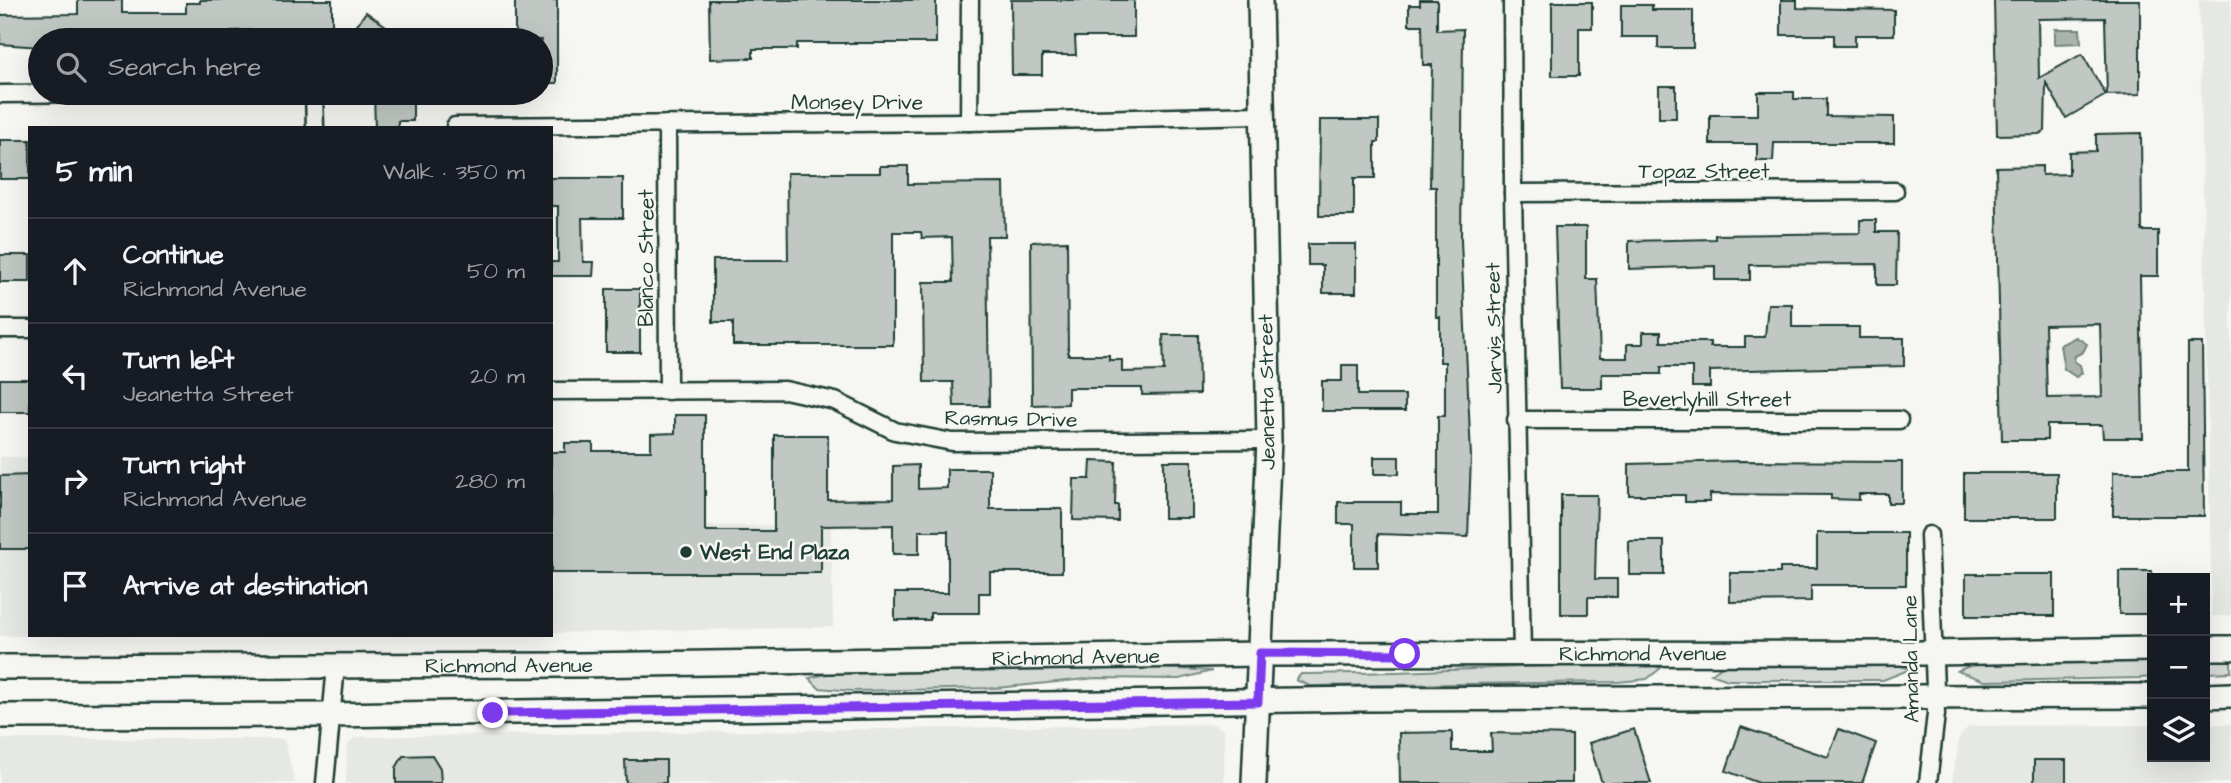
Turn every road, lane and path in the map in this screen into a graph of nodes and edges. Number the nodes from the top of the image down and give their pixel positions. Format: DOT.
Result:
graph roads {
  1 [pos="970,0"];
  2 [pos="1260,0"];
  3 [pos="1512,0"];
  4 [pos="0,94"];
  5 [pos="28,94"];
  6 [pos="314,105"];
  7 [pos="1260,115"];
  8 [pos="969,122"];
  9 [pos="667,124"];
  10 [pos="315,126"];
  11 [pos="455,126"];
  12 [pos="1895,191"];
  13 [pos="1513,193"];
  14 [pos="0,329"];
  15 [pos="28,329"];
  16 [pos="553,391"];
  17 [pos="668,391"];
  18 [pos="1516,420"];
  19 [pos="1899,420"];
  20 [pos="1269,440"];
  21 [pos="1929,535"];
  22 [pos="2210,648"];
  23 [pos="2231,648"];
  24 [pos="2147,649"];
  25 [pos="1260,653"];
  26 [pos="1934,653"];
  27 [pos="1522,654"];
  28 [pos="336,666"];
  29 [pos="0,667"];
  30 [pos="2231,695"];
  31 [pos="1936,696"];
  32 [pos="2147,696"];
  33 [pos="2210,696"];
  34 [pos="1258,702"];
  35 [pos="329,715"];
  36 [pos="0,716"];
  37 [pos="325,783"];
  38 [pos="1254,783"];
  39 [pos="1928,783"];
  1 -- 8 [label="street"];
  2 -- 7 [label="main road, Jeanetta Street"];
  3 -- 13 [label="street, Jarvis Street"];
  4 -- 5 [label="street"];
  6 -- 10 [label="street"];
  7 -- 8 [label="street, Monsey Drive"];
  7 -- 20 [label="main road, Jeanetta Street"];
  8 -- 9 [label="street, Monsey Drive"];
  9 -- 11 [label="street, Monsey Drive"];
  9 -- 17 [label="street, Blanco Street"];
  12 -- 13 [label="street, Topaz Street"];
  13 -- 18 [label="street, Jarvis Street"];
  14 -- 15 [label="street"];
  16 -- 17 [label="street, Rasmus Drive"];
  17 -- 20 [label="street, Rasmus Drive"];
  18 -- 19 [label="street, Beverlyhill Street"];
  18 -- 27 [label="street, Jarvis Street"];
  20 -- 25 [label="main road, Jeanetta Street"];
  21 -- 26 [label="street, Amanda Lane"];
  22 -- 23 [label="main road"];
  24 -- 26 [label="main road, Richmond Avenue"];
  25 -- 27 [label="main road, Richmond Avenue"];
  25 -- 28 [label="main road, Richmond Avenue"];
  25 -- 34 [label="main road, Jeanetta Street"];
  26 -- 27 [label="main road, Richmond Avenue"];
  26 -- 31 [label="street, Amanda Lane"];
  28 -- 29 [label="main road, Richmond Avenue"];
  28 -- 35 [label="street"];
  30 -- 33 [label="main road"];
  31 -- 32 [label="main road, Richmond Avenue"];
  31 -- 34 [label="main road, Richmond Avenue"];
  31 -- 39 [label="street, Amanda Lane"];
  34 -- 35 [label="main road, Richmond Avenue"];
  34 -- 38 [label="main road, Jeanetta Street"];
  35 -- 36 [label="main road, Richmond Avenue"];
  35 -- 37 [label="street"];
}
